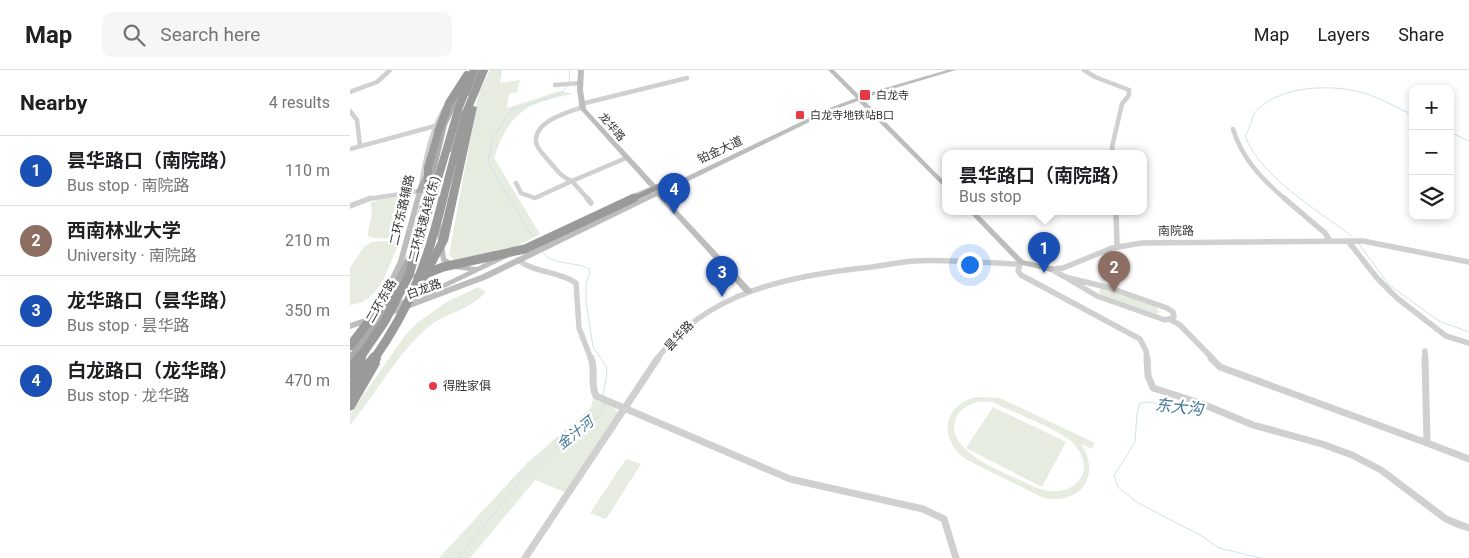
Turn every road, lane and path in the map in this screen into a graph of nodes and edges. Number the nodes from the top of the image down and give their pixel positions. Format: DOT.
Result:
graph roads {
  1 [pos="390,70"];
  2 [pos="473,70"];
  3 [pos="480,70"];
  4 [pos="485,70"];
  5 [pos="581,70"];
  6 [pos="831,70"];
  7 [pos="940,70"];
  8 [pos="953,70"];
  9 [pos="1084,70"];
  10 [pos="686,78"];
  11 [pos="581,83"];
  12 [pos="555,85"];
  13 [pos="350,92"];
  14 [pos="859,96"];
  15 [pos="464,104"];
  16 [pos="582,105"];
  17 [pos="350,112"];
  18 [pos="459,124"];
  19 [pos="436,129"];
  20 [pos="1233,129"];
  21 [pos="767,139"];
  22 [pos="360,146"];
  23 [pos="350,149"];
  24 [pos="1112,150"];
  25 [pos="626,158"];
  26 [pos="435,162"];
  27 [pos="424,163"];
  28 [pos="428,174"];
  29 [pos="674,179"];
  30 [pos="572,181"];
  31 [pos="942,182"];
  32 [pos="516,183"];
  33 [pos="427,190"];
  34 [pos="656,190"];
  35 [pos="591,203"];
  36 [pos="350,206"];
  37 [pos="438,215"];
  38 [pos="975,215"];
  39 [pos="1116,215"];
  40 [pos="1330,241"];
  41 [pos="1348,241"];
  42 [pos="442,246"];
  43 [pos="1118,246"];
  44 [pos="497,260"];
  45 [pos="518,260"];
  46 [pos="1021,262"];
  47 [pos="1469,262"];
  48 [pos="504,267"];
  49 [pos="482,268"];
  50 [pos="1051,269"];
  51 [pos="1064,277"];
  52 [pos="748,291"];
  53 [pos="408,304"];
  54 [pos="375,315"];
  55 [pos="1171,320"];
  56 [pos="350,321"];
  57 [pos="350,326"];
  58 [pos="1469,343"];
  59 [pos="384,344"];
  60 [pos="350,346"];
  61 [pos="1425,351"];
  62 [pos="350,353"];
  63 [pos="350,361"];
  64 [pos="350,372"];
  65 [pos="350,390"];
  66 [pos="350,406"];
  67 [pos="625,409"];
  68 [pos="1427,443"];
  69 [pos="1469,459"];
  70 [pos="1469,528"];
  71 [pos="524,558"];
  72 [pos="956,558"];
  1 -- 13 [label="street"];
  2 -- 19 [label="highway, bridge"];
  2 -- 26 [label="main road, 二环东路"];
  2 -- 64 [label="highway, bridge"];
  3 -- 15 [label="main road, 二环东路"];
  4 -- 18 [label="street"];
  4 -- 42 [label="highway, bridge"];
  4 -- 65 [label="highway, 二环快速A线(东), bridge"];
  5 -- 11 [label="street"];
  6 -- 14 [label="street"];
  7 -- 14 [label="street, 铂金大道"];
  8 -- 14 [label="street, 铂金大道"];
  9 -- 24 [label="street"];
  10 -- 16 [label="street"];
  11 -- 12 [label="street"];
  11 -- 16 [label="street"];
  14 -- 21 [label="street, 铂金大道"];
  14 -- 31 [label="street"];
  15 -- 18 [label="main road"];
  15 -- 33 [label="main road, 二环东路"];
  16 -- 25 [label="street, 龙华路"];
  16 -- 30 [label="street"];
  17 -- 22 [label="street"];
  18 -- 37 [label="street"];
  19 -- 22 [label="street"];
  19 -- 27 [label="street, 二环东路辅路"];
  19 -- 28 [label="highway"];
  20 -- 40 [label="street"];
  21 -- 29 [label="street, 铂金大道"];
  21 -- 34 [label="street, 铂金大道"];
  22 -- 23 [label="street"];
  25 -- 30 [label="street"];
  25 -- 34 [label="street, 龙华路"];
  26 -- 28 [label="main road"];
  26 -- 33 [label="main road, 二环东路"];
  27 -- 28 [label="main road"];
  27 -- 33 [label="street, 二环东路辅路"];
  28 -- 33 [label="highway"];
  29 -- 34 [label="street, 铂金大道"];
  29 -- 60 [label="highway, bridge"];
  30 -- 32 [label="street"];
  30 -- 35 [label="street"];
  33 -- 36 [label="street"];
  33 -- 54 [label="street, 二环东路辅路"];
  33 -- 63 [label="main road, 二环东路, bridge"];
  33 -- 64 [label="main road, 二环东路, bridge"];
  34 -- 44 [label="street, 铂金大道"];
  34 -- 45 [label="street, 铂金大道"];
  34 -- 52 [label="street, 龙华路"];
  37 -- 42 [label="street"];
  37 -- 53 [label="street"];
  38 -- 46 [label="street"];
  39 -- 43 [label="street"];
  40 -- 41 [label="street, 南院路"];
  40 -- 43 [label="street, 南院路"];
  41 -- 47 [label="street, 南院路"];
  41 -- 58 [label="street"];
  42 -- 49 [label="street"];
  42 -- 53 [label="highway"];
  43 -- 50 [label="street, 南院路"];
  44 -- 48 [label="street"];
  44 -- 49 [label="street, 白龙路"];
  45 -- 48 [label="street, 铂金大道"];
  45 -- 67 [label="street"];
  46 -- 50 [label="street, 南院路"];
  46 -- 52 [label="street, 昙华路"];
  46 -- 70 [label="street"];
  48 -- 53 [label="street, 白龙路"];
  49 -- 53 [label="street, 白龙路"];
  50 -- 51 [label="street"];
  51 -- 55 [label="street"];
  51 -- 55 [label="street"];
  52 -- 67 [label="street, 昙华路"];
  53 -- 54 [label="street, 白龙路"];
  53 -- 59 [label="street"];
  54 -- 56 [label="street, 白龙路"];
  54 -- 57 [label="street, 白龙路"];
  54 -- 62 [label="street, 二环东路辅路"];
  55 -- 68 [label="street"];
  59 -- 65 [label="street"];
  59 -- 66 [label="highway"];
  61 -- 68 [label="street"];
  67 -- 71 [label="street, 昙华路"];
  67 -- 72 [label="street"];
  68 -- 69 [label="street"];
}
